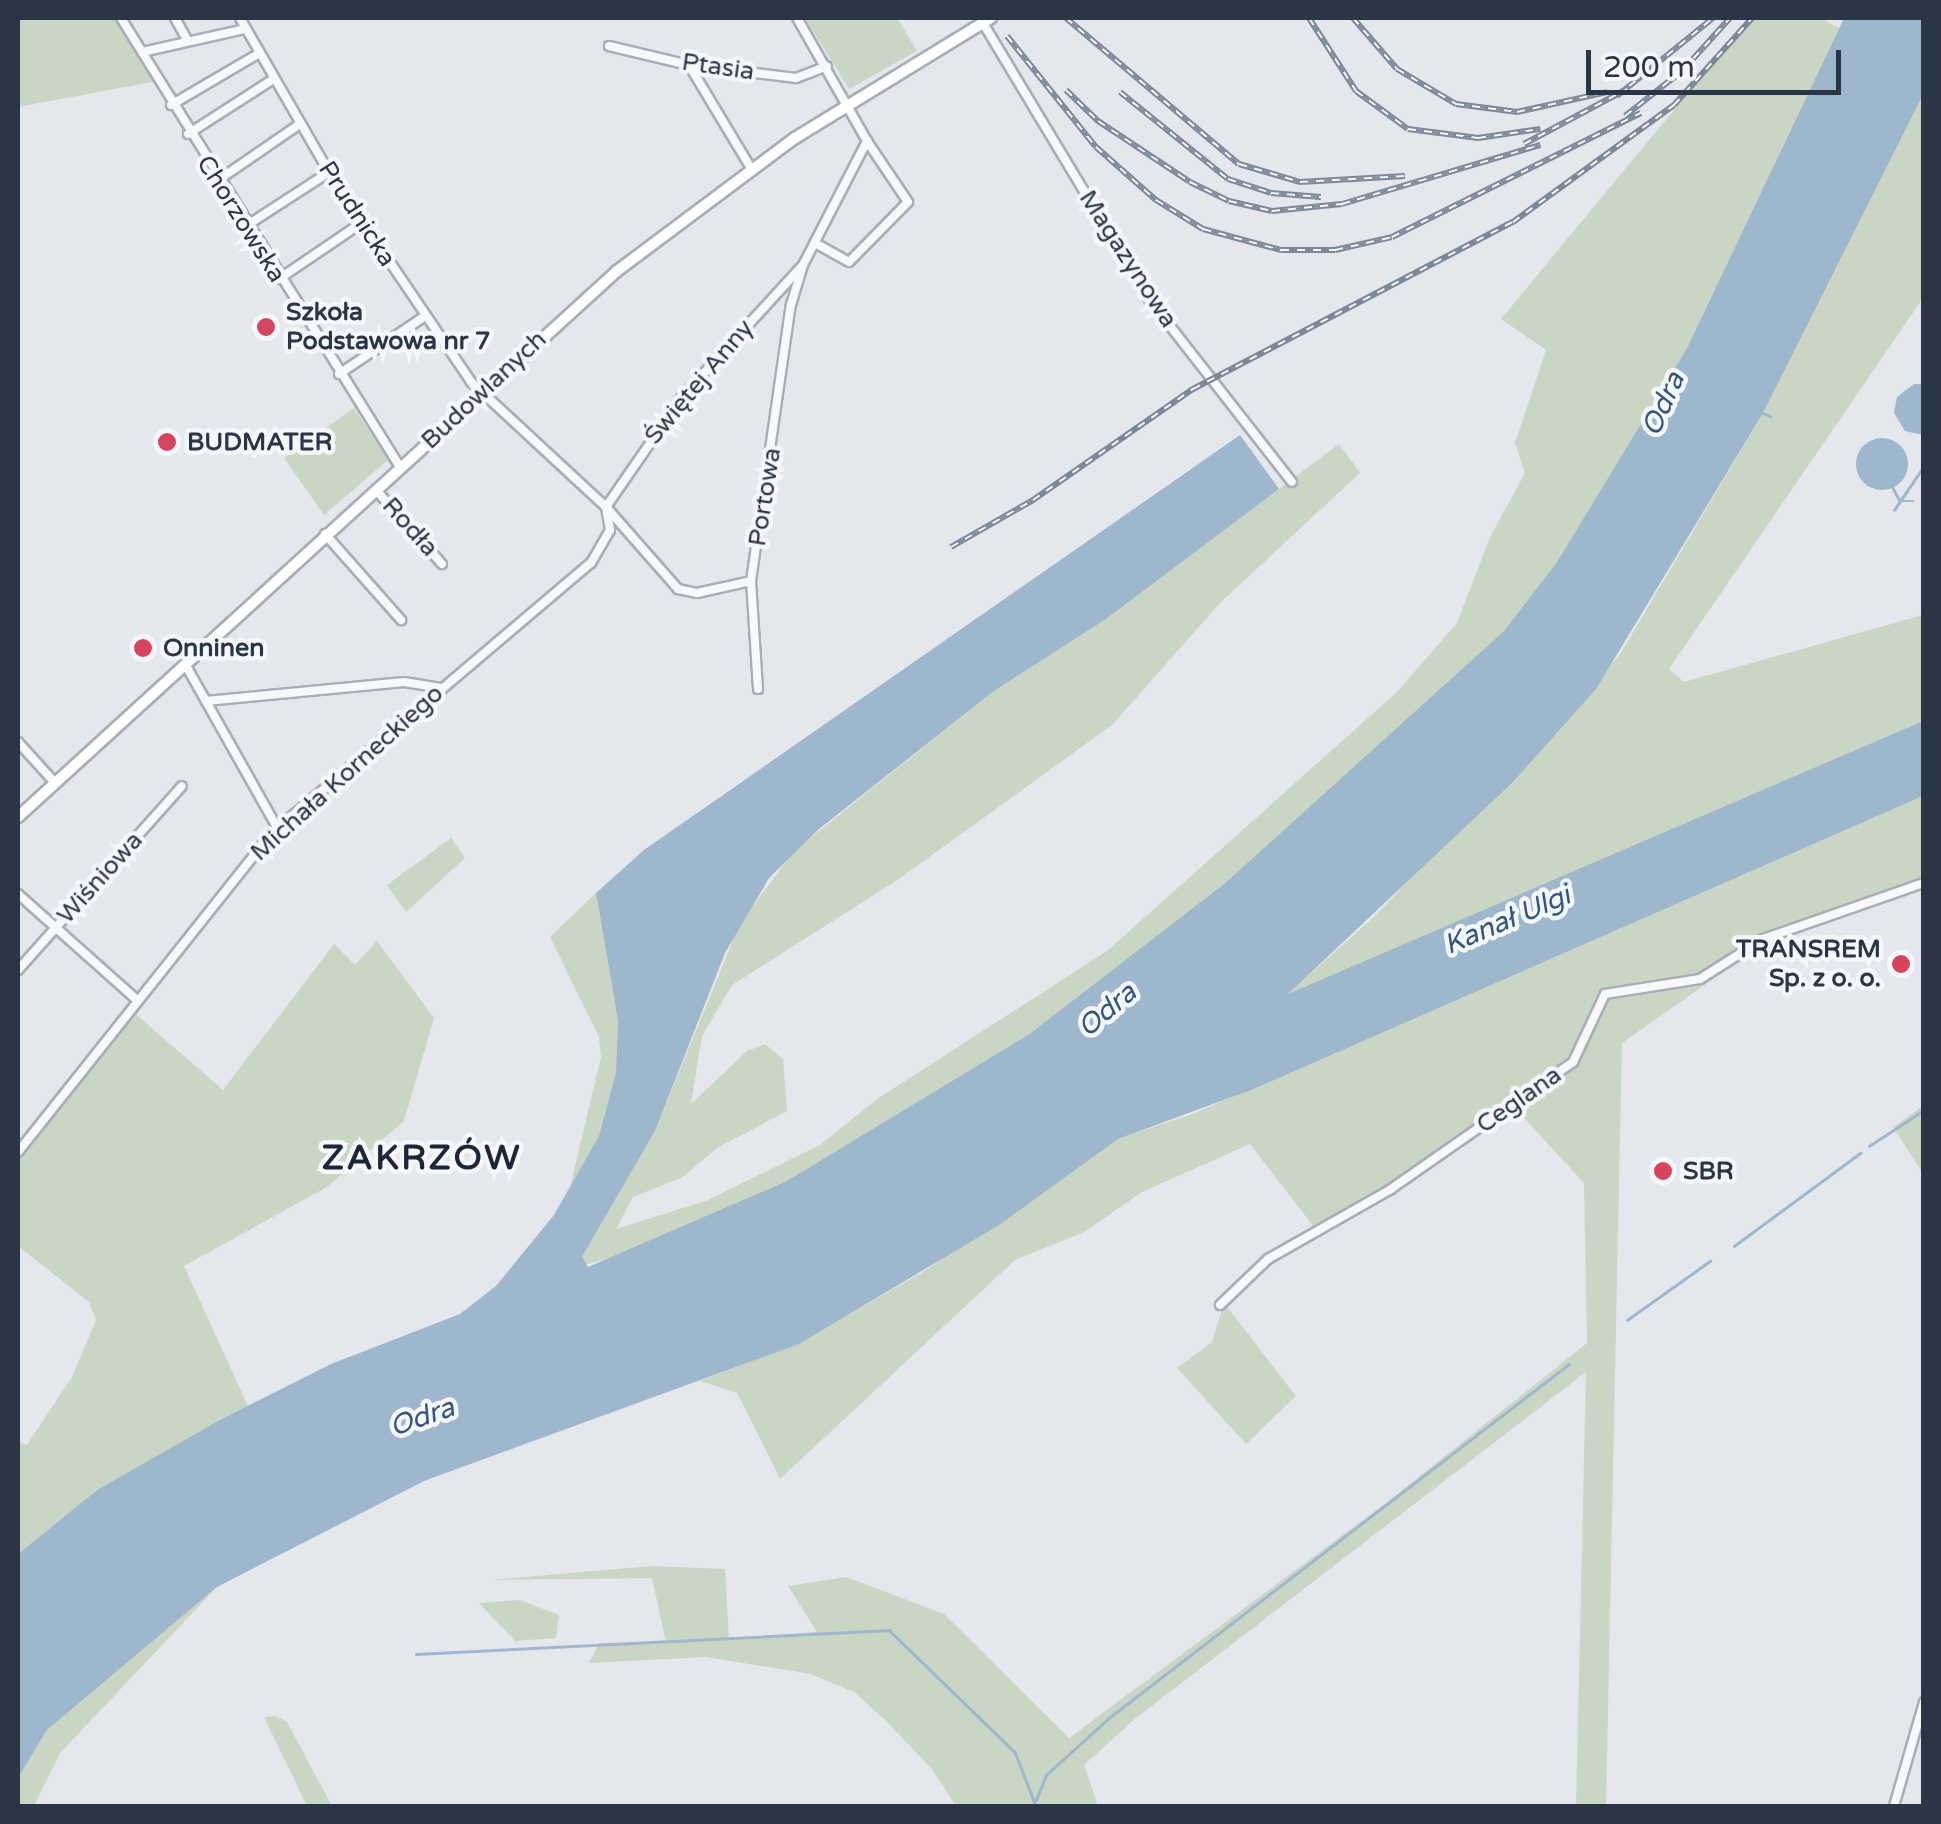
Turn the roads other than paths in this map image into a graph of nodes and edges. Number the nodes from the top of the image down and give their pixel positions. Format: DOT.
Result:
graph roads {
  1 [pos="121,18"];
  2 [pos="174,18"];
  3 [pos="240,18"];
  4 [pos="798,18"];
  5 [pos="987,20"];
  6 [pos="245,30"];
  7 [pos="188,41"];
  8 [pos="609,46"];
  9 [pos="142,52"];
  10 [pos="258,54"];
  11 [pos="689,65"];
  12 [pos="827,66"];
  13 [pos="272,80"];
  14 [pos="850,102"];
  15 [pos="171,106"];
  16 [pos="300,124"];
  17 [pos="188,134"];
  18 [pos="867,141"];
  19 [pos="752,170"];
  20 [pos="329,172"];
  21 [pos="217,181"];
  22 [pos="363,222"];
  23 [pos="246,226"];
  24 [pos="815,243"];
  25 [pos="803,265"];
  26 [pos="279,279"];
  27 [pos="773,296"];
  28 [pos="792,305"];
  29 [pos="425,316"];
  30 [pos="339,374"];
  31 [pos="481,392"];
  32 [pos="400,467"];
  33 [pos="1292,482"];
  34 [pos="376,490"];
  35 [pos="606,507"];
  36 [pos="326,534"];
  37 [pos="442,564"];
  38 [pos="751,581"];
  39 [pos="401,620"];
  40 [pos="184,664"];
  41 [pos="443,688"];
  42 [pos="758,689"];
  43 [pos="206,701"];
  44 [pos="18,742"];
  45 [pos="54,783"];
  46 [pos="182,786"];
  47 [pos="18,816"];
  48 [pos="278,829"];
  49 [pos="1924,884"];
  50 [pos="18,894"];
  51 [pos="56,928"];
  52 [pos="18,970"];
  53 [pos="137,1000"];
  54 [pos="18,1152"];
  55 [pos="1220,1305"];
  56 [pos="1924,1702"];
  57 [pos="1894,1806"];
  1 -- 9 [label="street, Chorzowska"];
  2 -- 7 [label="street"];
  3 -- 6 [label="street, Prudnicka"];
  4 -- 12 [label="street"];
  5 -- 14 [label="main road, Budowlanych"];
  5 -- 33 [label="street, Magazynowa"];
  6 -- 7 [label="street"];
  6 -- 10 [label="street, Prudnicka"];
  7 -- 9 [label="street"];
  8 -- 11 [label="street, Ptasia"];
  9 -- 15 [label="street, Chorzowska"];
  10 -- 13 [label="street, Prudnicka"];
  10 -- 15 [label="street"];
  11 -- 12 [label="street, Ptasia"];
  11 -- 19 [label="street"];
  12 -- 14 [label="street"];
  13 -- 16 [label="street, Prudnicka"];
  13 -- 17 [label="street"];
  14 -- 18 [label="street"];
  14 -- 19 [label="main road, Budowlanych"];
  15 -- 17 [label="street, Chorzowska"];
  16 -- 20 [label="street, Prudnicka"];
  16 -- 21 [label="street"];
  17 -- 21 [label="street, Chorzowska"];
  18 -- 24 [label="street, Świętej Anny"];
  18 -- 24 [label="street"];
  19 -- 31 [label="main road, Budowlanych"];
  20 -- 22 [label="street, Prudnicka"];
  20 -- 23 [label="street"];
  21 -- 23 [label="street, Chorzowska"];
  22 -- 26 [label="street"];
  22 -- 29 [label="street, Prudnicka"];
  23 -- 26 [label="street, Chorzowska"];
  24 -- 25 [label="street, Świętej Anny"];
  25 -- 27 [label="street, Świętej Anny"];
  25 -- 28 [label="street, Świętej Anny"];
  26 -- 30 [label="street, Chorzowska"];
  27 -- 28 [label="street"];
  27 -- 35 [label="street, Świętej Anny"];
  28 -- 38 [label="street, Portowa"];
  29 -- 30 [label="street"];
  29 -- 31 [label="street, Prudnicka"];
  30 -- 32 [label="street, Chorzowska"];
  31 -- 32 [label="main road, Budowlanych"];
  31 -- 35 [label="street, Prudnicka"];
  32 -- 34 [label="main road, Budowlanych"];
  34 -- 36 [label="main road, Budowlanych"];
  34 -- 37 [label="street, Rodła"];
  35 -- 38 [label="street, Prudnicka"];
  35 -- 41 [label="street, Michała Korneckiego"];
  36 -- 39 [label="street"];
  36 -- 40 [label="main road, Budowlanych"];
  38 -- 42 [label="street, Portowa"];
  40 -- 43 [label="street"];
  40 -- 45 [label="main road, Budowlanych"];
  41 -- 43 [label="street"];
  41 -- 48 [label="street, Michała Korneckiego"];
  43 -- 48 [label="street"];
  44 -- 45 [label="street"];
  45 -- 47 [label="main road, Budowlanych"];
  46 -- 51 [label="street, Wiśniowa"];
  48 -- 53 [label="street, Michała Korneckiego"];
  49 -- 55 [label="street, Ceglana"];
  50 -- 51 [label="street"];
  51 -- 52 [label="street, Wiśniowa"];
  51 -- 53 [label="street"];
  53 -- 54 [label="street, Michała Korneckiego"];
  56 -- 57 [label="street"];
}
